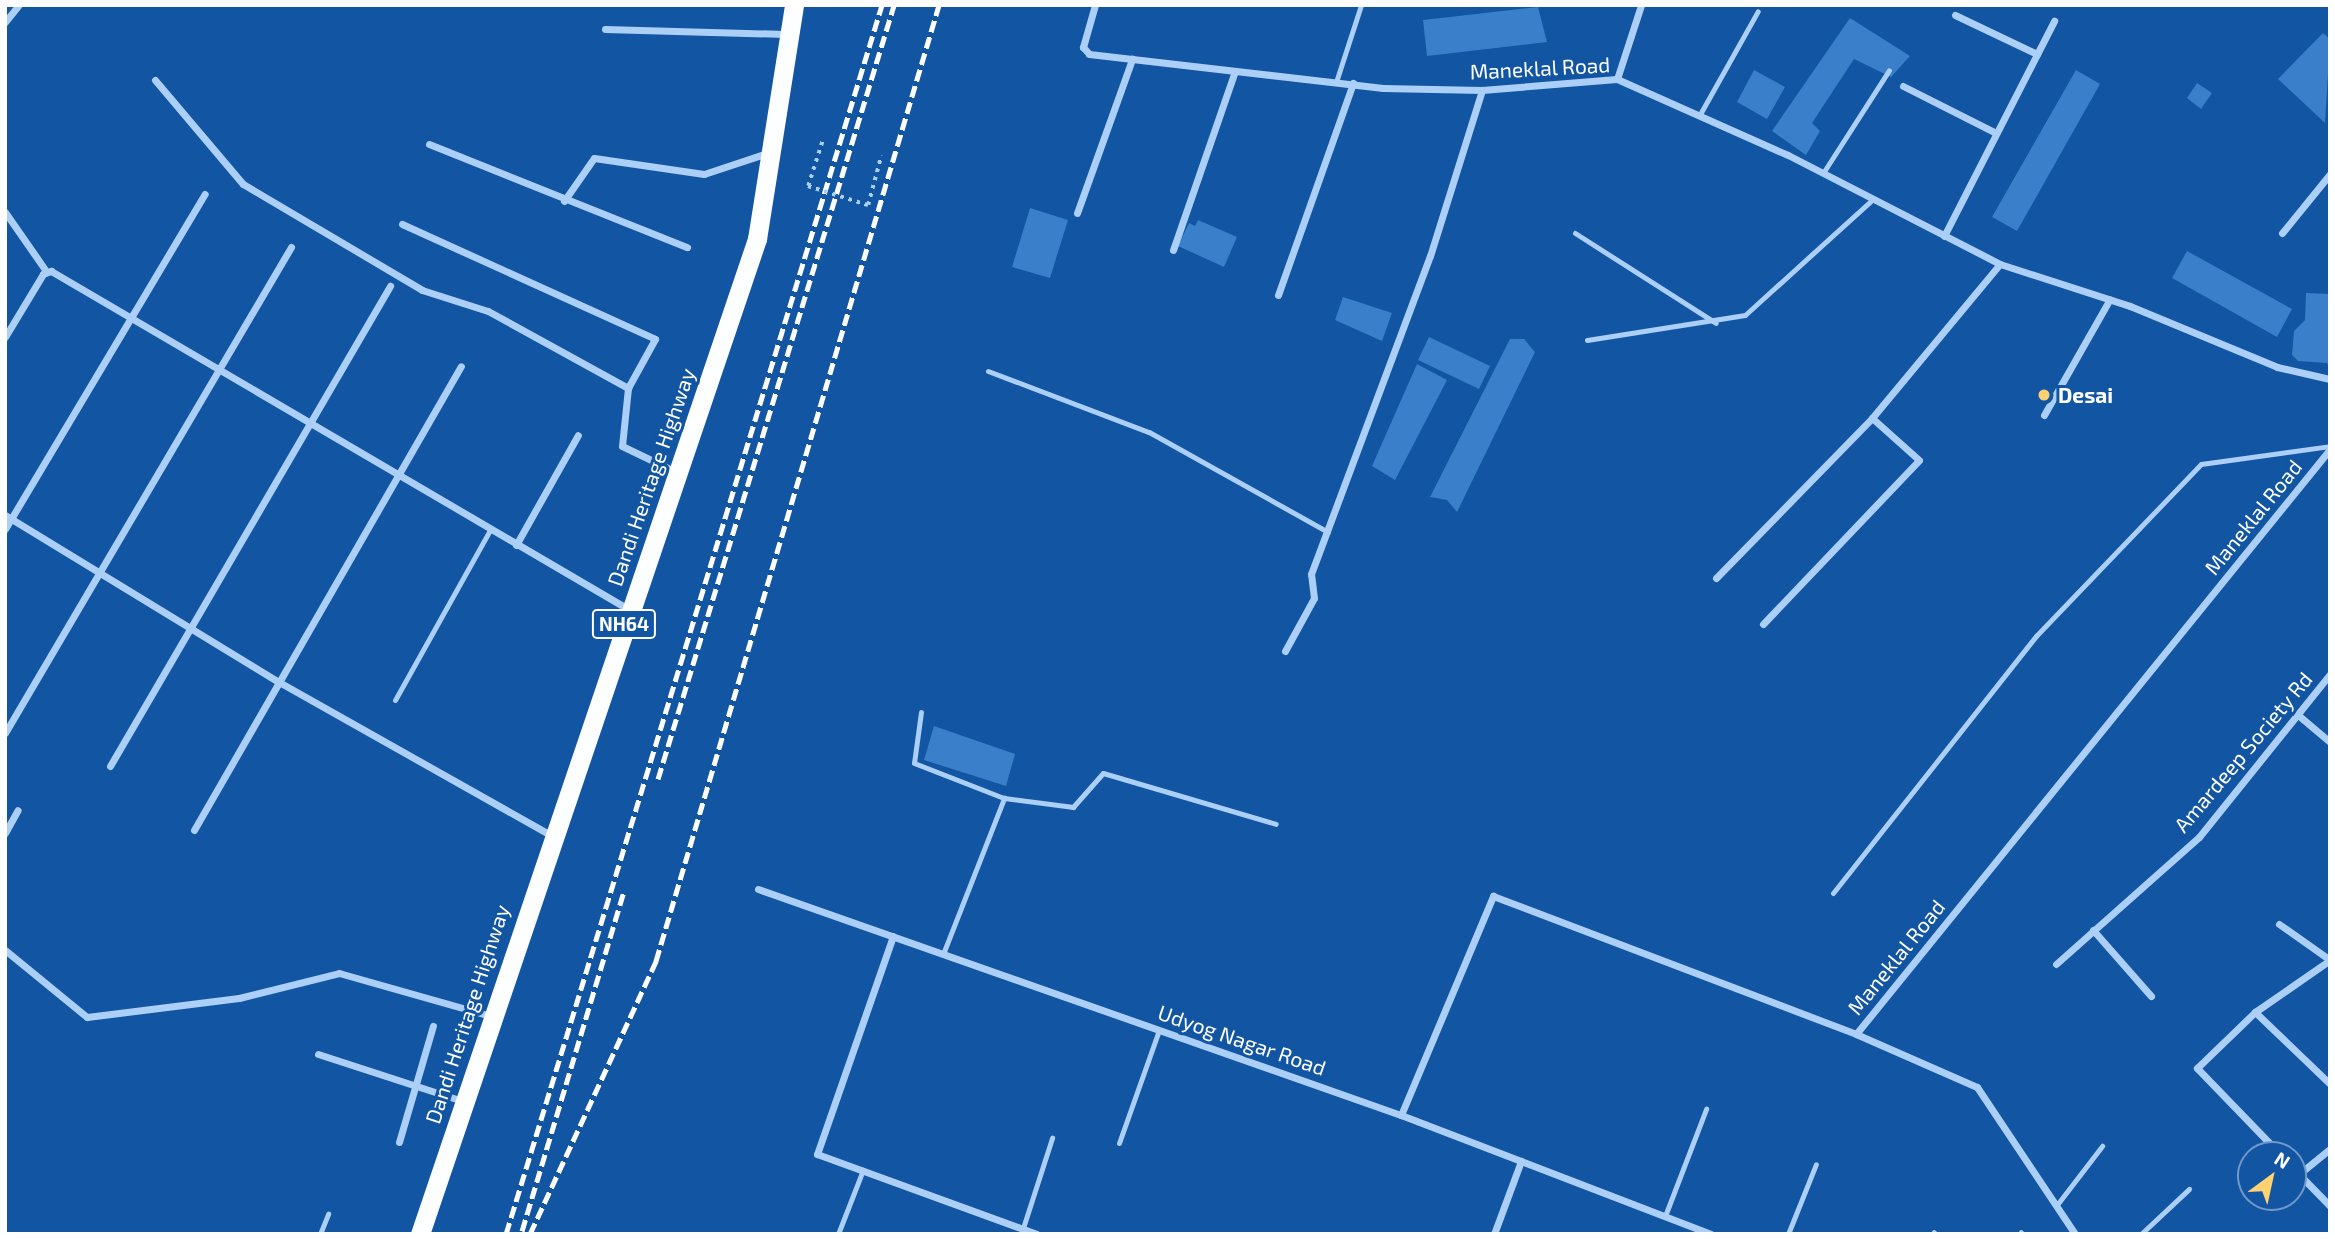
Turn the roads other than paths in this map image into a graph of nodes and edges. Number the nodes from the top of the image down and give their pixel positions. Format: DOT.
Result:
graph roads {
  1 [pos="19,5"];
  2 [pos="794,5"];
  3 [pos="1095,5"];
  4 [pos="1361,5"];
  5 [pos="1641,5"];
  6 [pos="1758,11"];
  7 [pos="1955,15"];
  8 [pos="2054,21"];
  9 [pos="5,22"];
  10 [pos="605,29"];
  11 [pos="789,34"];
  12 [pos="2037,54"];
  13 [pos="1132,59"];
  14 [pos="1889,69"];
  15 [pos="1236,71"];
  16 [pos="1616,79"];
  17 [pos="155,80"];
  18 [pos="1336,82"];
  19 [pos="1353,83"];
  20 [pos="1903,86"];
  21 [pos="1482,90"];
  22 [pos="1699,116"];
  23 [pos="1996,133"];
  24 [pos="429,144"];
  25 [pos="771,152"];
  26 [pos="1824,173"];
  27 [pos="2330,174"];
  28 [pos="205,194"];
  29 [pos="1873,199"];
  30 [pos="564,201"];
  31 [pos="5,212"];
  32 [pos="1077,213"];
  33 [pos="402,224"];
  34 [pos="1575,233"];
  35 [pos="2282,233"];
  36 [pos="1944,236"];
  37 [pos="291,247"];
  38 [pos="687,247"];
  39 [pos="1174,250"];
  40 [pos="2000,264"];
  41 [pos="46,271"];
  42 [pos="390,286"];
  43 [pos="1278,295"];
  44 [pos="2110,299"];
  45 [pos="129,317"];
  46 [pos="1716,323"];
  47 [pos="5,337"];
  48 [pos="1587,340"];
  49 [pos="461,366"];
  50 [pos="219,370"];
  51 [pos="988,371"];
  52 [pos="2330,379"];
  53 [pos="628,388"];
  54 [pos="2044,415"];
  55 [pos="1872,418"];
  56 [pos="309,422"];
  57 [pos="578,435"];
  58 [pos="2330,448"];
  59 [pos="677,472"];
  60 [pos="396,476"];
  61 [pos="8,517"];
  62 [pos="5,528"];
  63 [pos="490,530"];
  64 [pos="1329,533"];
  65 [pos="516,544"];
  66 [pos="99,573"];
  67 [pos="1716,578"];
  68 [pos="629,610"];
  69 [pos="1763,624"];
  70 [pos="191,628"];
  71 [pos="1285,651"];
  72 [pos="2330,674"];
  73 [pos="279,682"];
  74 [pos="395,700"];
  75 [pos="921,712"];
  76 [pos="2298,715"];
  77 [pos="5,733"];
  78 [pos="2330,742"];
  79 [pos="110,766"];
  80 [pos="1004,799"];
  81 [pos="18,810"];
  82 [pos="1276,824"];
  83 [pos="194,831"];
  84 [pos="5,833"];
  85 [pos="551,835"];
  86 [pos="758,889"];
  87 [pos="1833,893"];
  88 [pos="2279,924"];
  89 [pos="2093,930"];
  90 [pos="893,936"];
  91 [pos="5,950"];
  92 [pos="943,954"];
  93 [pos="2328,958"];
  94 [pos="2056,964"];
  95 [pos="2151,996"];
  96 [pos="2255,1012"];
  97 [pos="491,1016"];
  98 [pos="433,1026"];
  99 [pos="1159,1030"];
  100 [pos="1856,1034"];
  101 [pos="318,1055"];
  102 [pos="2330,1084"];
  103 [pos="416,1086"];
  104 [pos="463,1101"];
  105 [pos="1706,1109"];
  106 [pos="1401,1115"];
  107 [pos="1052,1138"];
  108 [pos="2267,1141"];
  109 [pos="399,1142"];
  110 [pos="1119,1143"];
  111 [pos="2102,1146"];
  112 [pos="2330,1149"];
  113 [pos="1521,1161"];
  114 [pos="1816,1164"];
  115 [pos="2307,1164"];
  116 [pos="863,1170"];
  117 [pos="2307,1182"];
  118 [pos="2189,1189"];
  119 [pos="2056,1206"];
  120 [pos="2330,1206"];
  121 [pos="328,1214"];
  122 [pos="1665,1216"];
  123 [pos="1024,1228"];
  124 [pos="320,1234"];
  125 [pos="420,1234"];
  126 [pos="838,1234"];
  127 [pos="1037,1234"];
  128 [pos="1494,1234"];
  129 [pos="1711,1234"];
  130 [pos="1788,1234"];
  131 [pos="2075,1234"];
  132 [pos="2141,1234"];
  1 -- 9 [label="street"];
  2 -- 11 [label="highway, Dandi Heritage Highway / NH64"];
  3 -- 13 [label="street, Maneklal Road"];
  4 -- 18 [label="lane"];
  5 -- 16 [label="street"];
  6 -- 22 [label="lane"];
  7 -- 12 [label="street"];
  8 -- 12 [label="street"];
  10 -- 11 [label="street"];
  11 -- 25 [label="highway, Dandi Heritage Highway / NH64"];
  12 -- 23 [label="street"];
  13 -- 15 [label="street, Maneklal Road"];
  13 -- 32 [label="street"];
  14 -- 26 [label="lane"];
  15 -- 18 [label="street, Maneklal Road"];
  15 -- 39 [label="street"];
  16 -- 21 [label="street, Maneklal Road"];
  16 -- 22 [label="street, Maneklal Road"];
  17 -- 53 [label="street"];
  18 -- 19 [label="street, Maneklal Road"];
  19 -- 21 [label="street, Maneklal Road"];
  19 -- 43 [label="street"];
  20 -- 23 [label="street"];
  21 -- 64 [label="street"];
  22 -- 26 [label="street, Maneklal Road"];
  23 -- 36 [label="street"];
  24 -- 30 [label="street"];
  25 -- 30 [label="street"];
  25 -- 59 [label="highway, Dandi Heritage Highway / NH64"];
  26 -- 29 [label="street, Maneklal Road"];
  27 -- 35 [label="street"];
  28 -- 45 [label="street"];
  29 -- 36 [label="street, Maneklal Road"];
  29 -- 46 [label="lane"];
  30 -- 38 [label="street"];
  31 -- 41 [label="street"];
  33 -- 53 [label="street"];
  34 -- 46 [label="lane"];
  36 -- 40 [label="street, Maneklal Road"];
  37 -- 50 [label="street"];
  40 -- 44 [label="street, Maneklal Road"];
  40 -- 55 [label="street"];
  41 -- 45 [label="street"];
  41 -- 47 [label="street"];
  42 -- 56 [label="street"];
  44 -- 52 [label="street, Maneklal Road"];
  44 -- 54 [label="street"];
  45 -- 50 [label="street"];
  45 -- 61 [label="street"];
  46 -- 48 [label="lane"];
  49 -- 60 [label="street"];
  50 -- 56 [label="street"];
  50 -- 66 [label="street"];
  51 -- 64 [label="lane"];
  53 -- 59 [label="street"];
  55 -- 67 [label="street"];
  55 -- 69 [label="street"];
  56 -- 60 [label="street"];
  56 -- 70 [label="street"];
  57 -- 65 [label="street"];
  58 -- 87 [label="lane"];
  58 -- 100 [label="street, Maneklal Road"];
  59 -- 68 [label="highway, Dandi Heritage Highway / NH64"];
  60 -- 63 [label="street"];
  60 -- 73 [label="street"];
  61 -- 62 [label="street"];
  61 -- 66 [label="street"];
  63 -- 65 [label="street"];
  63 -- 74 [label="lane"];
  64 -- 71 [label="street"];
  65 -- 68 [label="street"];
  66 -- 70 [label="street"];
  66 -- 77 [label="street"];
  68 -- 85 [label="highway, Dandi Heritage Highway / NH64"];
  70 -- 73 [label="street"];
  70 -- 79 [label="street"];
  72 -- 76 [label="street, Amardeep Society Rd"];
  73 -- 83 [label="street"];
  73 -- 85 [label="street"];
  75 -- 80 [label="lane"];
  76 -- 78 [label="street"];
  76 -- 89 [label="street, Amardeep Society Rd"];
  80 -- 82 [label="lane"];
  80 -- 92 [label="lane"];
  81 -- 84 [label="street"];
  85 -- 97 [label="highway, Dandi Heritage Highway / NH64"];
  86 -- 90 [label="street, Udyog Nagar Road"];
  88 -- 93 [label="street"];
  89 -- 94 [label="street, Amardeep Society Rd"];
  89 -- 95 [label="street"];
  90 -- 92 [label="street, Udyog Nagar Road"];
  90 -- 116 [label="street"];
  91 -- 97 [label="street"];
  92 -- 99 [label="street, Udyog Nagar Road"];
  93 -- 96 [label="street"];
  96 -- 102 [label="street"];
  96 -- 108 [label="street"];
  97 -- 104 [label="highway, Dandi Heritage Highway / NH64"];
  98 -- 103 [label="street"];
  99 -- 106 [label="street, Udyog Nagar Road"];
  99 -- 110 [label="lane"];
  100 -- 106 [label="street, Maneklal Road"];
  100 -- 119 [label="street"];
  101 -- 103 [label="street"];
  103 -- 104 [label="street"];
  103 -- 109 [label="street"];
  104 -- 125 [label="highway, Dandi Heritage Highway / NH64"];
  105 -- 122 [label="lane"];
  106 -- 113 [label="street, Udyog Nagar Road"];
  107 -- 123 [label="lane"];
  111 -- 119 [label="lane"];
  112 -- 115 [label="street"];
  113 -- 122 [label="street, Udyog Nagar Road"];
  113 -- 128 [label="street"];
  114 -- 130 [label="lane"];
  116 -- 123 [label="street"];
  116 -- 126 [label="lane"];
  117 -- 120 [label="street"];
  118 -- 132 [label="lane"];
  119 -- 131 [label="street"];
  121 -- 124 [label="lane"];
  122 -- 129 [label="street, Udyog Nagar Road"];
  123 -- 127 [label="street"];
}
